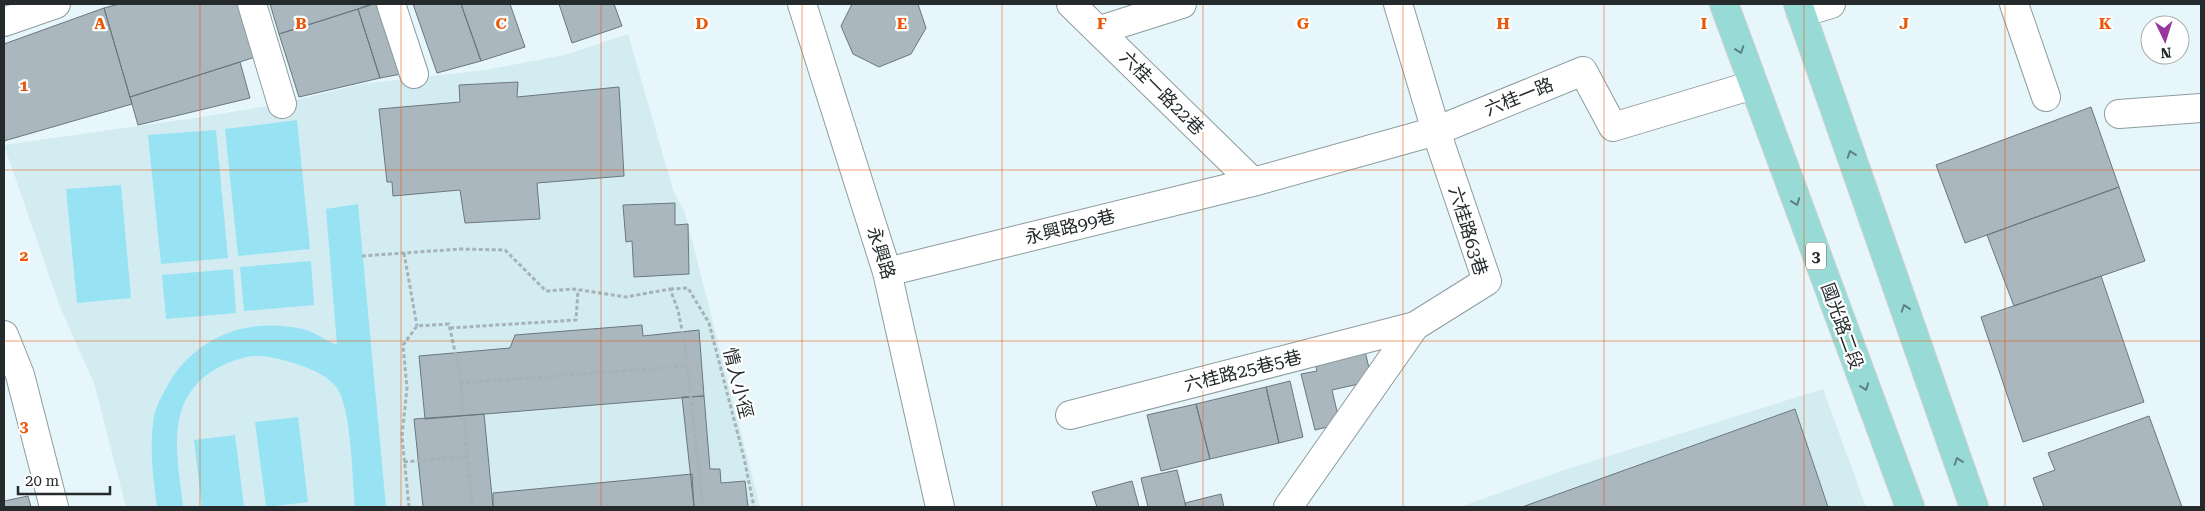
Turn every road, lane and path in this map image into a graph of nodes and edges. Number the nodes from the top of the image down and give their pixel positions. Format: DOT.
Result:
graph roads {
  1 [pos="56,4"];
  2 [pos="252,4"];
  3 [pos="391,4"];
  4 [pos="802,4"];
  5 [pos="1071,4"];
  6 [pos="1182,4"];
  7 [pos="1398,4"];
  8 [pos="1724,4"];
  9 [pos="1831,4"];
  10 [pos="2014,4"];
  11 [pos="1800,8"];
  12 [pos="4,22"];
  13 [pos="1100,30"];
  14 [pos="414,74"];
  15 [pos="1753,85"];
  16 [pos="2046,97"];
  17 [pos="282,104"];
  18 [pos="2201,108"];
  19 [pos="2119,114"];
  20 [pos="1436,131"];
  21 [pos="1254,182"];
  22 [pos="404,253"];
  23 [pos="362,256"];
  24 [pos="887,272"];
  25 [pos="670,289"];
  26 [pos="578,290"];
  27 [pos="417,326"];
  28 [pos="1415,326"];
  29 [pos="450,328"];
  30 [pos="4,335"];
  31 [pos="688,366"];
  32 [pos="460,383"];
  33 [pos="1070,415"];
  34 [pos="467,456"];
  35 [pos="404,462"];
  36 [pos="54,507"];
  37 [pos="408,507"];
  38 [pos="472,507"];
  39 [pos="703,507"];
  40 [pos="754,507"];
  41 [pos="940,507"];
  42 [pos="1288,507"];
  43 [pos="1910,507"];
  44 [pos="1974,507"];
  1 -- 12 [label="street"];
  2 -- 17 [label="street"];
  3 -- 14 [label="street"];
  4 -- 24 [label="street, 永興路"];
  5 -- 13 [label="street, 六桂一路22巷"];
  6 -- 13 [label="street"];
  7 -- 20 [label="street, 六桂路63巷"];
  8 -- 15 [label="main road, 國光路二段 / 3, one-way"];
  9 -- 11 [label="street"];
  10 -- 16 [label="street"];
  44 -- 11 [label="main road, one-way"];
  13 -- 21 [label="street, 六桂一路22巷"];
  15 -- 20 [label="street, 六桂一路"];
  15 -- 43 [label="main road, 國光路二段 / 3, one-way"];
  18 -- 19 [label="street"];
  20 -- 21 [label="street, 六桂一路"];
  20 -- 28 [label="street, 六桂路63巷"];
  21 -- 24 [label="street, 永興路99巷"];
  22 -- 23 [label="path"];
  22 -- 26 [label="path"];
  22 -- 27 [label="path"];
  24 -- 41 [label="street, 永興路"];
  25 -- 26 [label="path"];
  25 -- 31 [label="path"];
  25 -- 40 [label="path, 情人小徑"];
  26 -- 29 [label="path"];
  27 -- 29 [label="path"];
  27 -- 35 [label="path"];
  28 -- 33 [label="street, 六桂路25巷5巷"];
  28 -- 42 [label="street, 六桂路63巷"];
  29 -- 32 [label="path"];
  30 -- 36 [label="street"];
  31 -- 32 [label="path"];
  31 -- 39 [label="path"];
  32 -- 34 [label="path"];
  34 -- 35 [label="path"];
  34 -- 38 [label="path"];
  35 -- 37 [label="path"];
}
